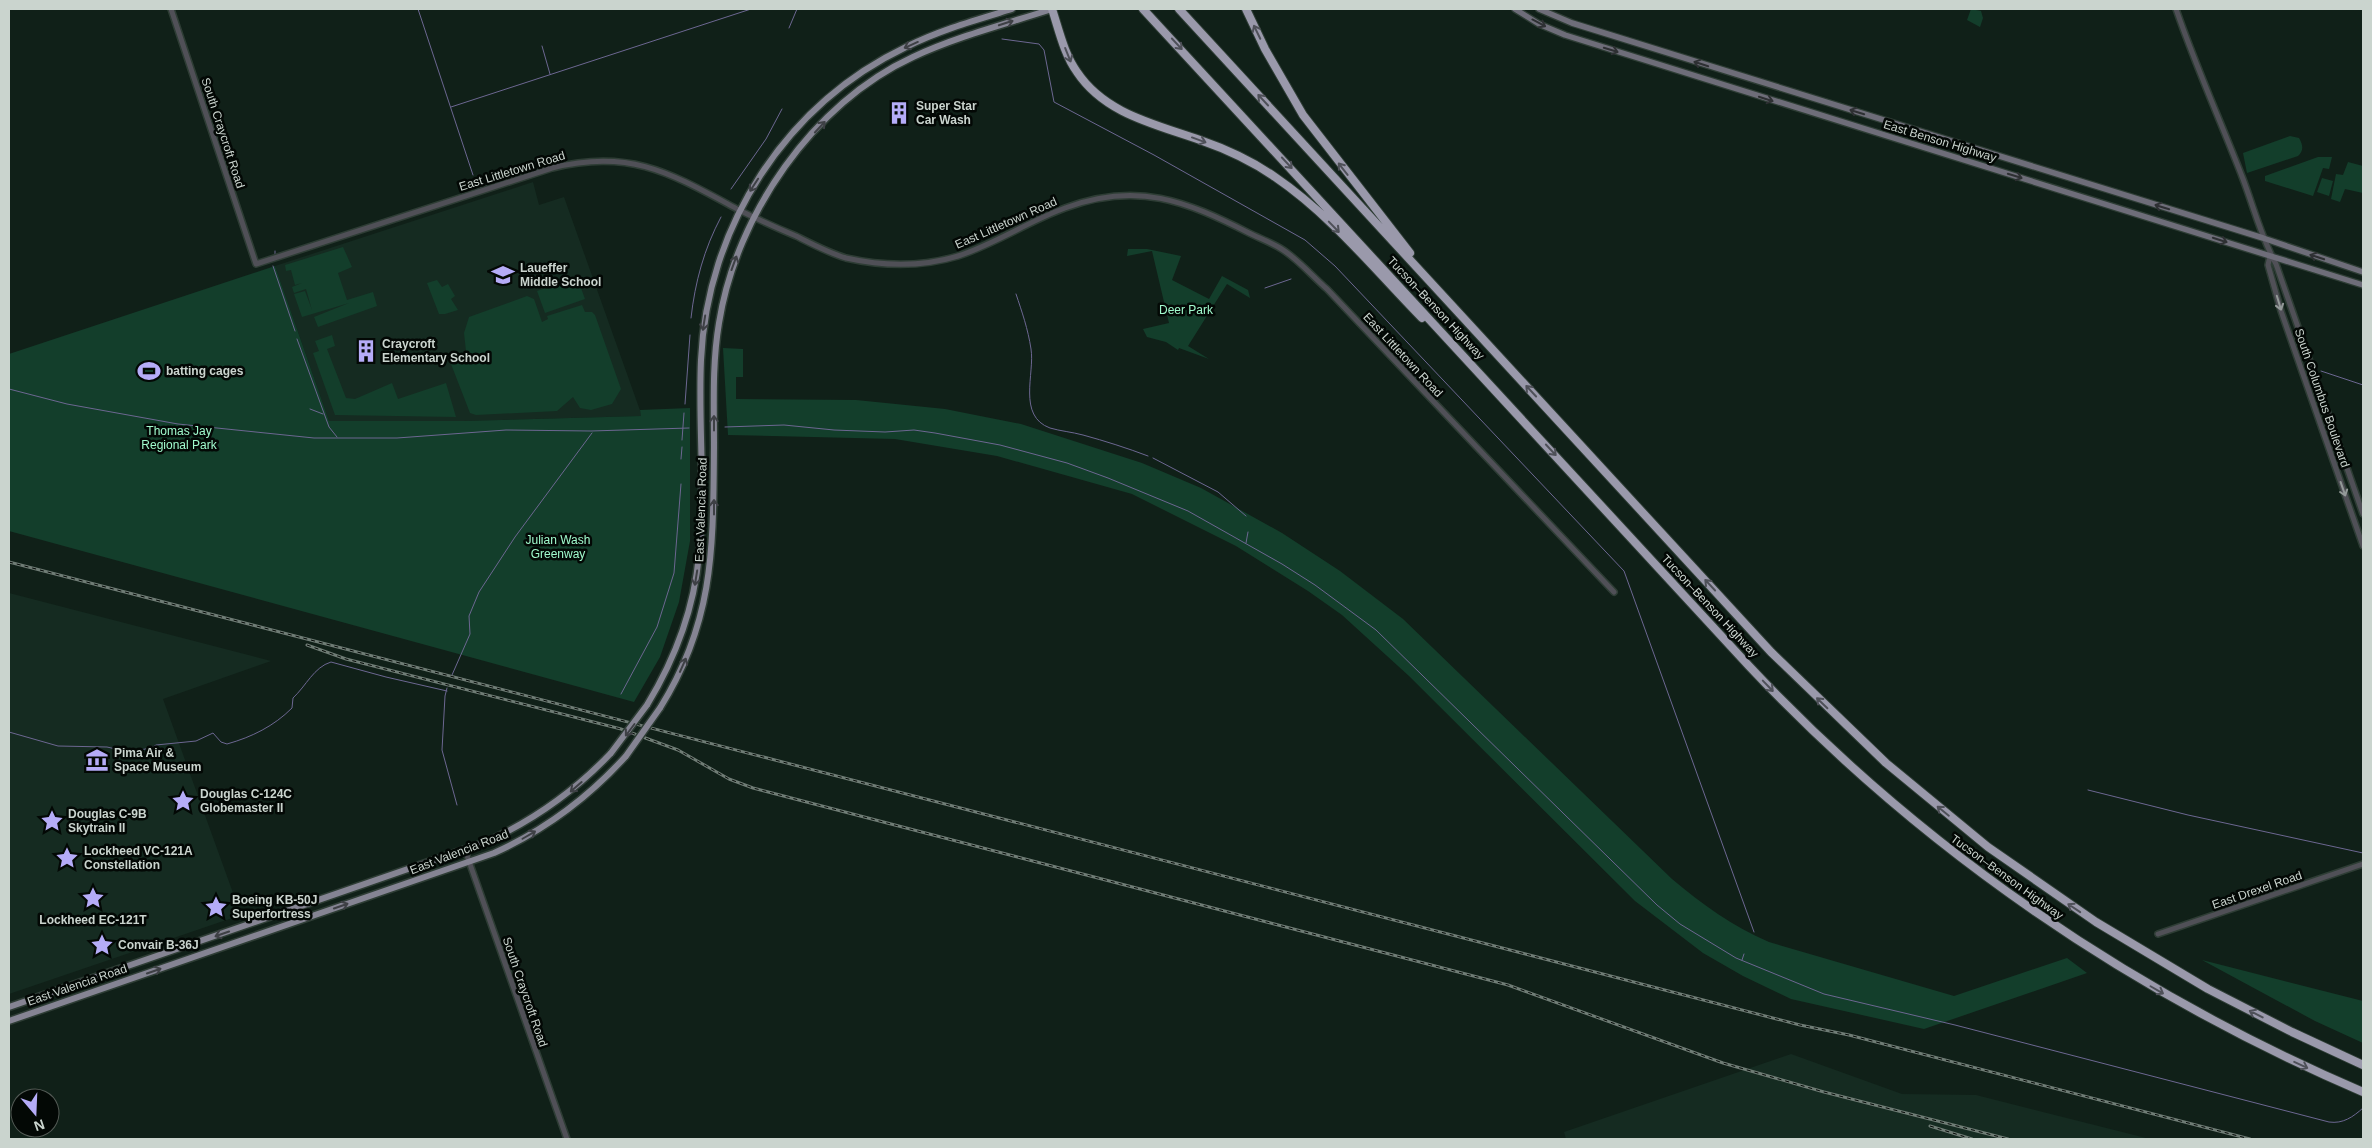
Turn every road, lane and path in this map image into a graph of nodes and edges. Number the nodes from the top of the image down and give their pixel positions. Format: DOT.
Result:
graph roads {
  1 [pos="171,9"];
  2 [pos="1012,9"];
  3 [pos="1052,9"];
  4 [pos="1143,9"];
  5 [pos="1178,9"];
  6 [pos="1246,9"];
  7 [pos="1515,9"];
  8 [pos="1539,9"];
  9 [pos="2176,9"];
  10 [pos="739,210"];
  11 [pos="753,217"];
  12 [pos="2263,238"];
  13 [pos="2270,256"];
  14 [pos="256,264"];
  15 [pos="2363,272"];
  16 [pos="2363,285"];
  17 [pos="1450,303"];
  18 [pos="1534,432"];
  19 [pos="2363,514"];
  20 [pos="2363,546"];
  21 [pos="1614,592"];
  22 [pos="465,850"];
  23 [pos="469,862"];
  24 [pos="2363,864"];
  25 [pos="2158,934"];
  26 [pos="9,1007"];
  27 [pos="9,1021"];
  28 [pos="2363,1065"];
  29 [pos="2363,1092"];
  30 [pos="567,1139"];
  1 -- 14 [label="street, South Craycroft Road"];
  2 -- 10 [label="main road, East Valencia Road, one-way"];
  11 -- 3 [label="main road, East Valencia Road, one-way"];
  3 -- 18 [label="highway, one-way"];
  4 -- 18 [label="highway, Tucson–Benson Highway, one-way"];
  17 -- 5 [label="highway, Tucson–Benson Highway, one-way"];
  17 -- 6 [label="highway, one-way"];
  7 -- 13 [label="main road, East Benson Highway, one-way"];
  12 -- 8 [label="main road, East Benson Highway, one-way"];
  9 -- 12 [label="street, South Columbus Boulevard"];
  10 -- 11 [label="street, East Littletown Road"];
  10 -- 14 [label="street, East Littletown Road"];
  10 -- 22 [label="main road, East Valencia Road, one-way, bridge"];
  11 -- 21 [label="street, East Littletown Road"];
  23 -- 11 [label="main road, East Valencia Road, one-way, bridge"];
  12 -- 13 [label="street, South Columbus Boulevard"];
  15 -- 12 [label="main road, East Benson Highway, one-way"];
  13 -- 16 [label="main road, East Benson Highway"];
  13 -- 19 [label="street, South Columbus Boulevard"];
  13 -- 20 [label="street, South Columbus Boulevard, one-way"];
  28 -- 17 [label="highway, Tucson–Benson Highway, one-way"];
  18 -- 29 [label="highway, Tucson–Benson Highway, one-way"];
  22 -- 23 [label="street, South Craycroft Road"];
  22 -- 26 [label="main road, East Valencia Road, one-way"];
  27 -- 23 [label="main road, East Valencia Road, one-way"];
  23 -- 30 [label="street, South Craycroft Road"];
  24 -- 25 [label="street, East Drexel Road"];
}
